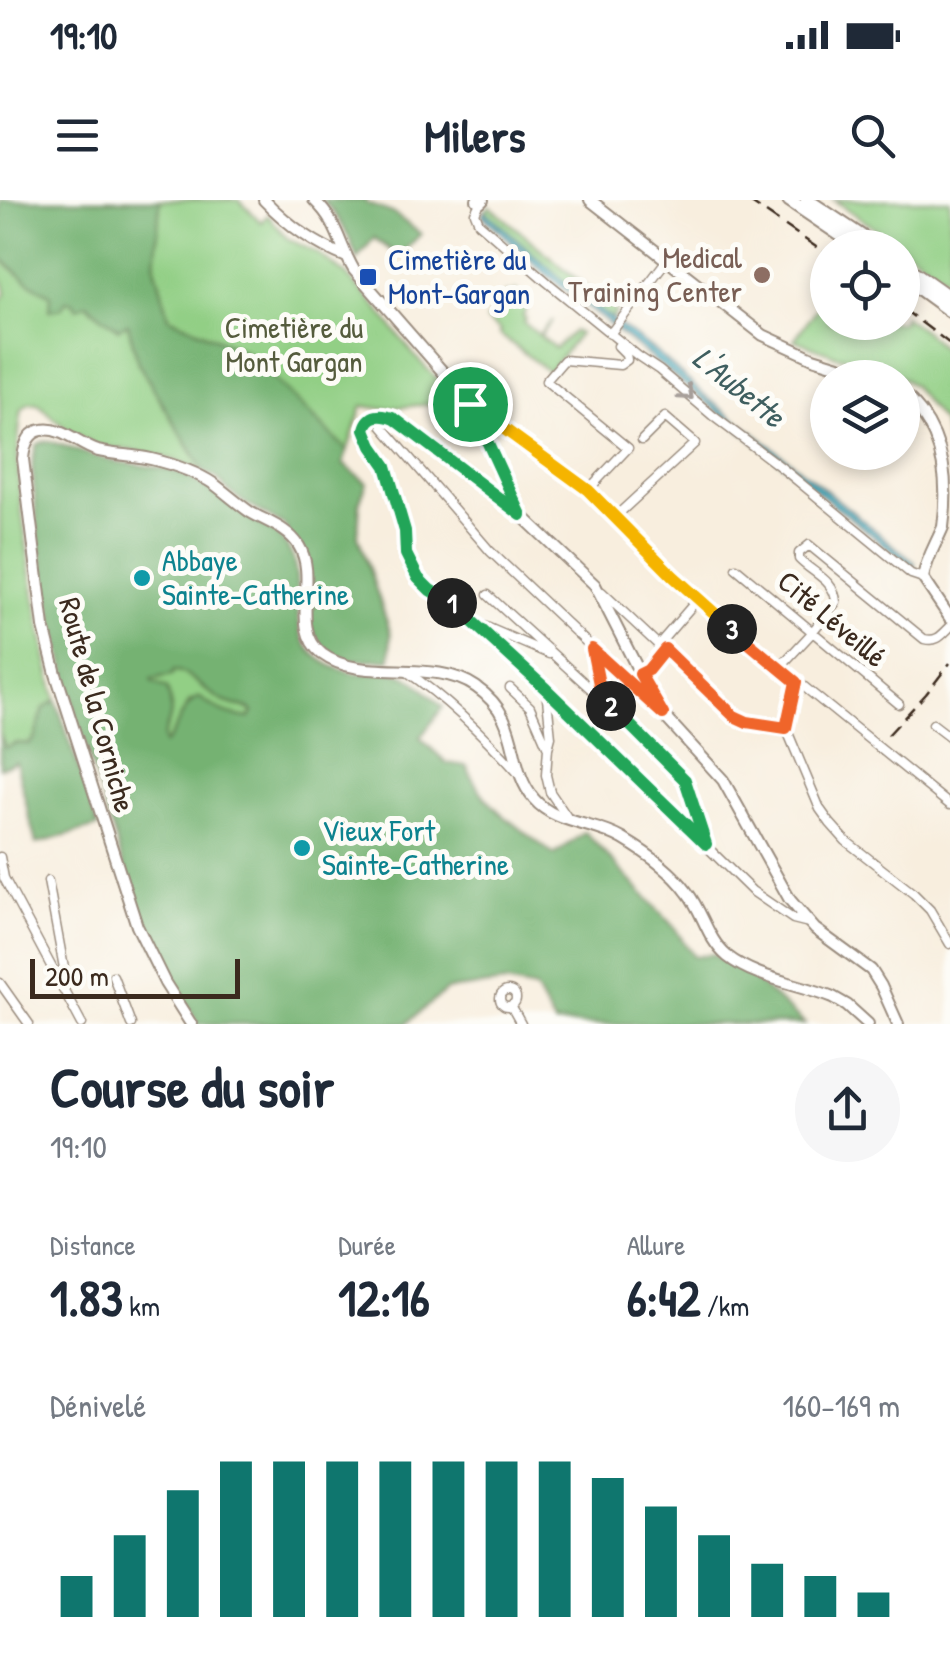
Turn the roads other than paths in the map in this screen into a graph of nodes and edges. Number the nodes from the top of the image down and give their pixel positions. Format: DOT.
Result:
graph roads {
  1 [pos="264,200"];
  2 [pos="314,200"];
  3 [pos="590,200"];
  4 [pos="778,200"];
  5 [pos="790,200"];
  6 [pos="807,200"];
  7 [pos="479,204"];
  8 [pos="812,216"];
  9 [pos="332,220"];
  10 [pos="833,230"];
  11 [pos="852,230"];
  12 [pos="313,240"];
  13 [pos="346,257"];
  14 [pos="666,261"];
  15 [pos="920,277"];
  16 [pos="920,289"];
  17 [pos="950,298"];
  18 [pos="950,311"];
  19 [pos="615,331"];
  20 [pos="820,360"];
  21 [pos="470,404"];
  22 [pos="920,408"];
  23 [pos="380,415"];
  24 [pos="642,440"];
  25 [pos="588,490"];
  26 [pos="521,515"];
  27 [pos="616,517"];
  28 [pos="736,568"];
  29 [pos="924,573"];
  30 [pos="595,586"];
  31 [pos="488,595"];
  32 [pos="697,600"];
  33 [pos="950,618"];
  34 [pos="475,622"];
  35 [pos="950,627"];
  36 [pos="812,631"];
  37 [pos="662,647"];
  38 [pos="592,649"];
  39 [pos="554,656"];
  40 [pos="779,668"];
  41 [pos="406,671"];
  42 [pos="640,674"];
  43 [pos="796,682"];
  44 [pos="510,688"];
  45 [pos="546,689"];
  46 [pos="602,699"];
  47 [pos="899,704"];
  48 [pos="663,714"];
  49 [pos="933,724"];
  50 [pos="786,728"];
  51 [pos="950,737"];
  52 [pos="548,748"];
  53 [pos="522,777"];
  54 [pos="950,805"];
  55 [pos="569,820"];
  56 [pos="706,844"];
  57 [pos="0,857"];
  58 [pos="48,882"];
  59 [pos="809,923"];
  60 [pos="950,944"];
  61 [pos="113,976"];
  62 [pos="0,984"];
  63 [pos="64,989"];
  64 [pos="512,1006"];
  65 [pos="29,1024"];
  66 [pos="82,1024"];
  67 [pos="131,1024"];
  68 [pos="191,1024"];
  69 [pos="521,1024"];
  70 [pos="868,1024"];
  71 [pos="898,1024"];
  1 -- 12 [label="street"];
  2 -- 9 [label="street"];
  3 -- 14 [label="street"];
  4 -- 8 [label="highway"];
  5 -- 8 [label="highway"];
  6 -- 11 [label="highway"];
  7 -- 19 [label="street"];
  8 -- 10 [label="highway"];
  9 -- 12 [label="street"];
  9 -- 13 [label="street"];
  12 -- 13 [label="street"];
  13 -- 21 [label="street"];
  14 -- 19 [label="street"];
  14 -- 20 [label="street"];
  15 -- 17 [label="highway"];
  16 -- 18 [label="highway"];
  19 -- 25 [label="street"];
  19 -- 29 [label="street, one-way"];
  21 -- 25 [label="street"];
  21 -- 26 [label="street"];
  22 -- 29 [label="street"];
  23 -- 26 [label="street"];
  23 -- 34 [label="street"];
  23 -- 38 [label="street"];
  24 -- 27 [label="street"];
  25 -- 27 [label="street"];
  26 -- 30 [label="street"];
  27 -- 32 [label="street"];
  28 -- 36 [label="street, Cité Léveillé"];
  29 -- 33 [label="street"];
  30 -- 37 [label="street"];
  30 -- 42 [label="street"];
  31 -- 39 [label="street"];
  32 -- 37 [label="street"];
  32 -- 40 [label="street"];
  34 -- 39 [label="street"];
  34 -- 45 [label="street"];
  35 -- 36 [label="street"];
  36 -- 40 [label="street"];
  36 -- 47 [label="street, Cité Léveillé"];
  37 -- 42 [label="street"];
  37 -- 50 [label="street"];
  38 -- 46 [label="street"];
  38 -- 48 [label="street"];
  39 -- 46 [label="street"];
  40 -- 43 [label="street"];
  41 -- 53 [label="street"];
  41 -- 53 [label="street"];
  41 -- 68 [label="street, Route de la Corniche"];
  42 -- 48 [label="street"];
  43 -- 50 [label="street"];
  43 -- 54 [label="street"];
  44 -- 52 [label="street"];
  45 -- 52 [label="street"];
  45 -- 56 [label="street"];
  46 -- 56 [label="street"];
  48 -- 59 [label="street"];
  49 -- 51 [label="street"];
  50 -- 60 [label="street"];
  52 -- 55 [label="street"];
  53 -- 55 [label="street"];
  55 -- 70 [label="street"];
  56 -- 59 [label="street"];
  57 -- 63 [label="street"];
  58 -- 63 [label="street"];
  59 -- 71 [label="street"];
  61 -- 67 [label="street"];
  62 -- 65 [label="street"];
  63 -- 66 [label="street"];
  64 -- 69 [label="street"];
}
